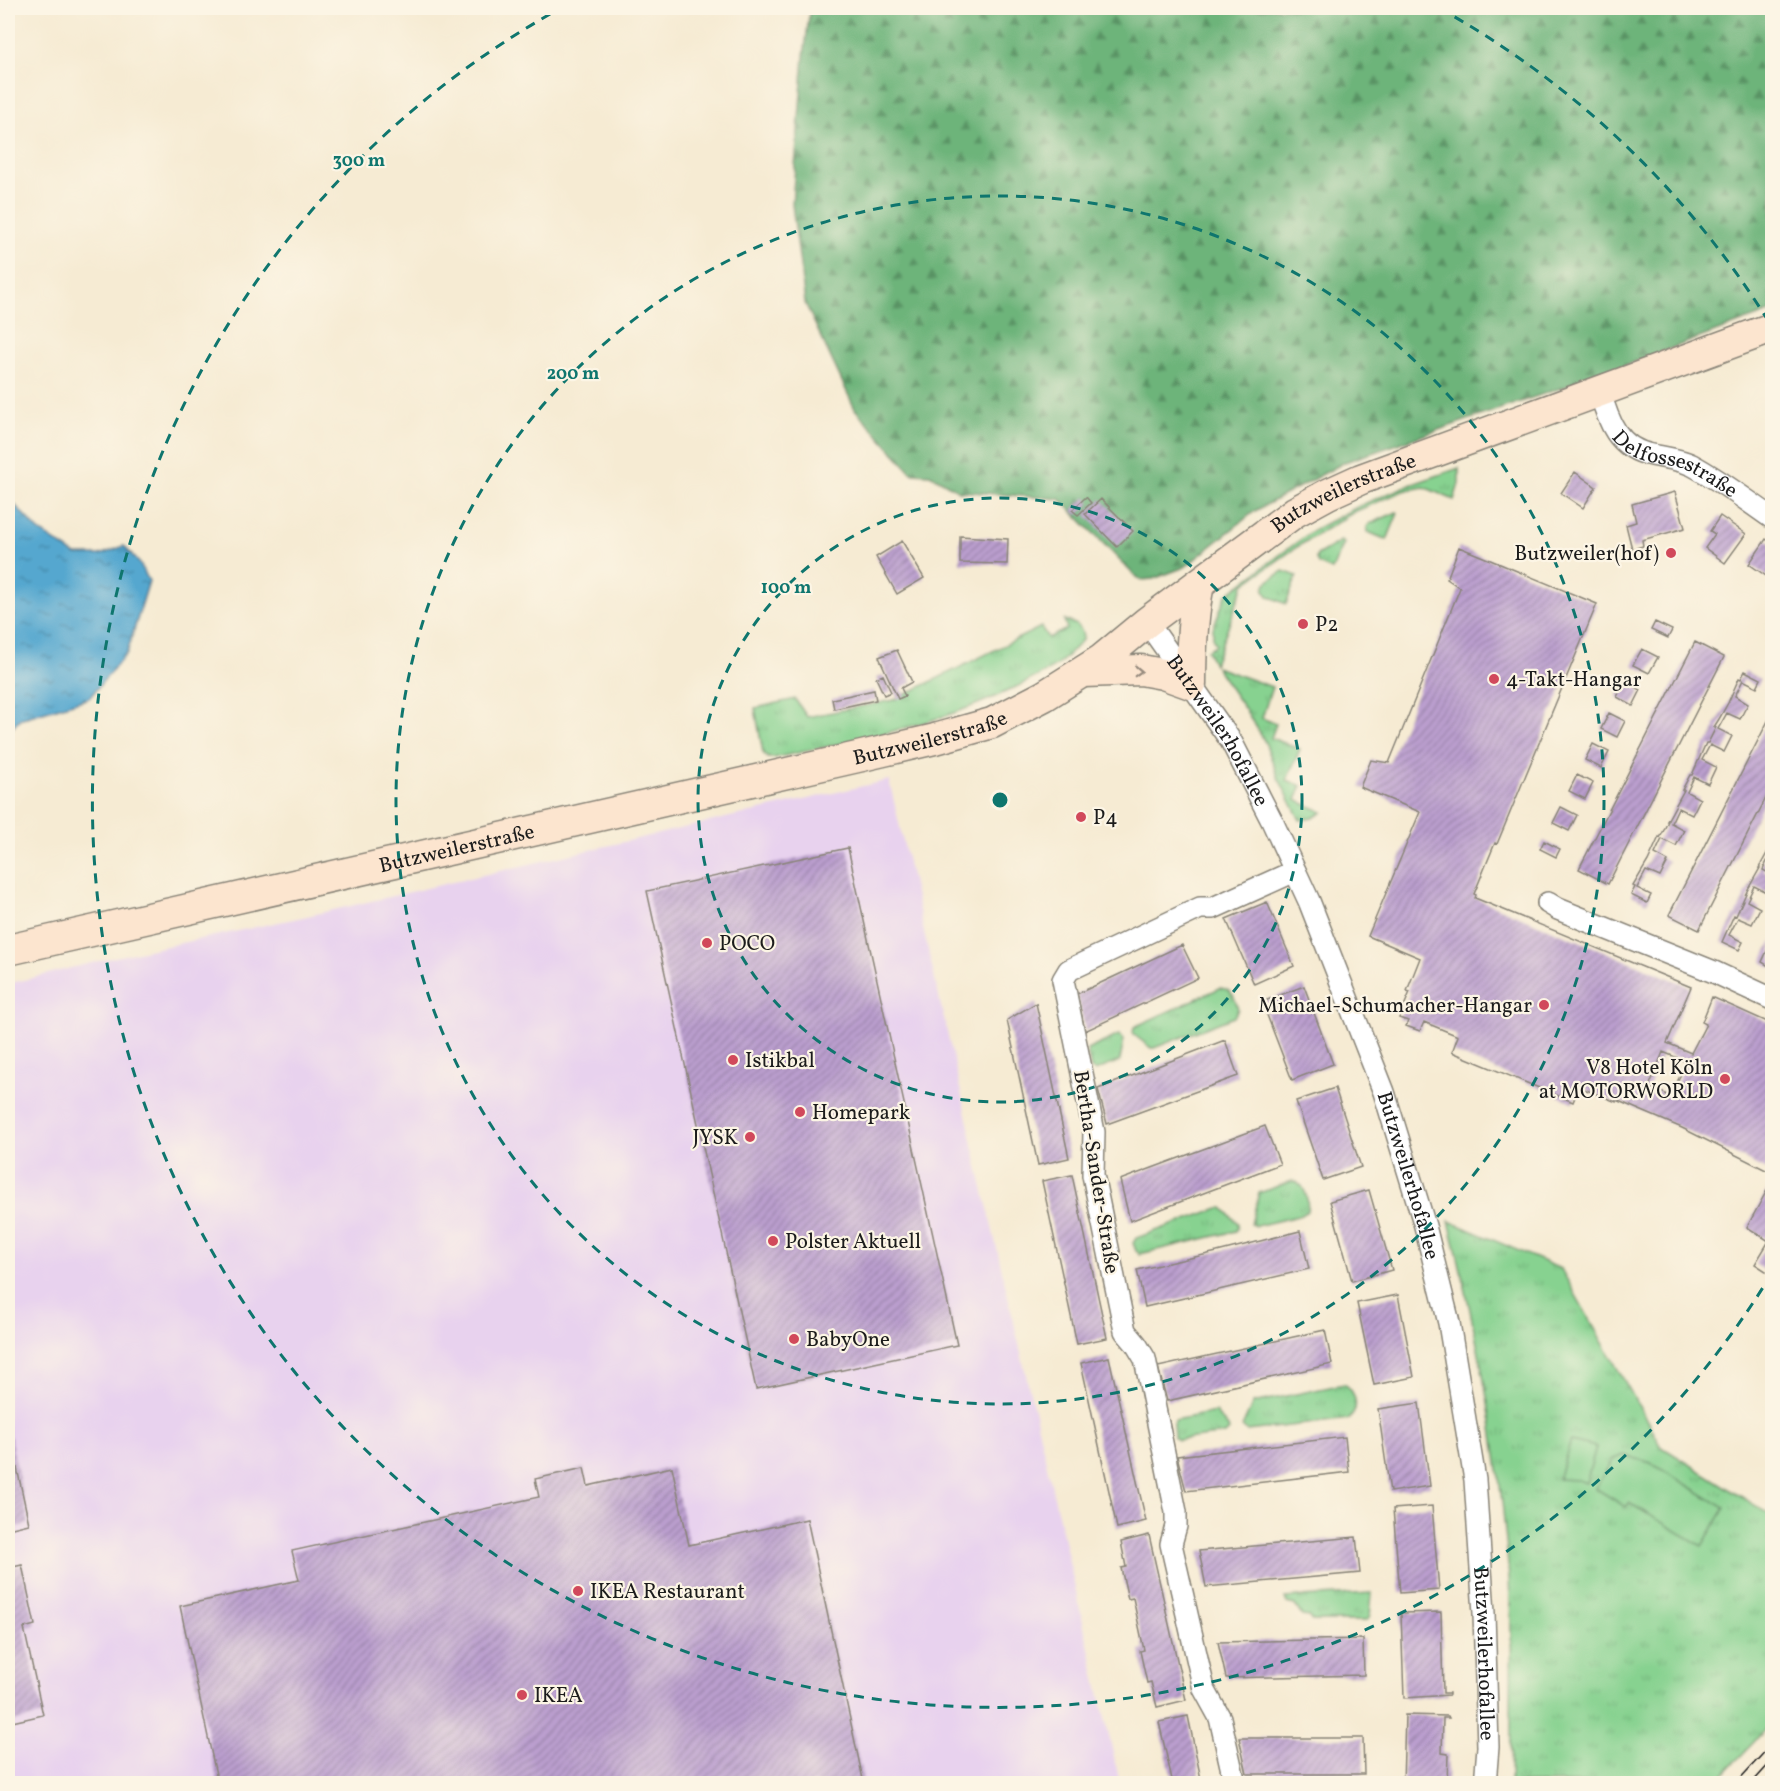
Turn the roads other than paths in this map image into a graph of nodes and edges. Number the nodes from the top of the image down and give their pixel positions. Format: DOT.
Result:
graph roads {
  1 [pos="1773,328"];
  2 [pos="1600,392"];
  3 [pos="1773,518"];
  4 [pos="1199,584"];
  5 [pos="1147,622"];
  6 [pos="1084,672"];
  7 [pos="1191,684"];
  8 [pos="1295,871"];
  9 [pos="1548,903"];
  10 [pos="8,950"];
  11 [pos="1773,999"];
  12 [pos="1235,1784"];
  13 [pos="1485,1784"];
  1 -- 2 [label="street, Butzweilerstraße"];
  2 -- 3 [label="street, Delfossestraße"];
  2 -- 4 [label="street, Butzweilerstraße"];
  4 -- 5 [label="street, Butzweilerstraße"];
  4 -- 7 [label="street"];
  5 -- 6 [label="street, Butzweilerstraße"];
  5 -- 7 [label="street, Butzweilerhofallee"];
  6 -- 7 [label="street, one-way"];
  6 -- 10 [label="street, Butzweilerstraße"];
  7 -- 8 [label="street, Butzweilerhofallee"];
  8 -- 12 [label="street, Bertha-Sander-Straße"];
  8 -- 13 [label="street, Butzweilerhofallee"];
  9 -- 11 [label="street"];
}
